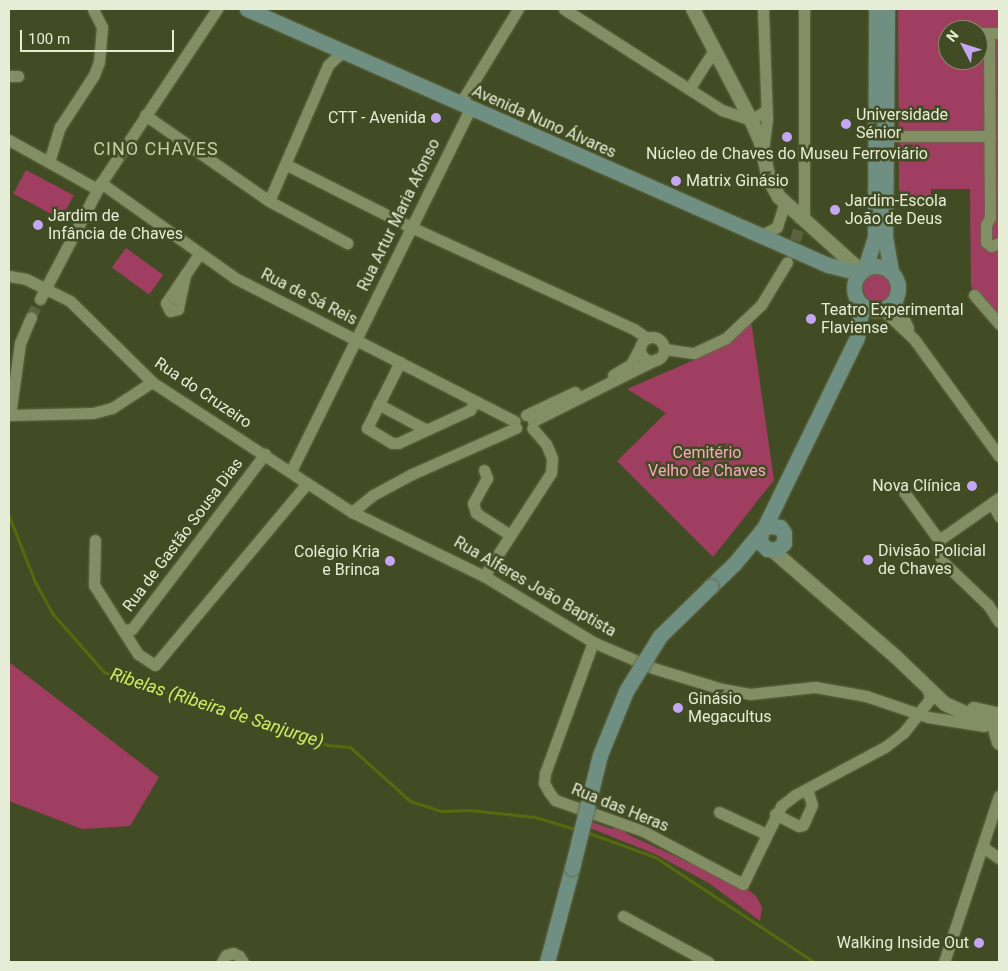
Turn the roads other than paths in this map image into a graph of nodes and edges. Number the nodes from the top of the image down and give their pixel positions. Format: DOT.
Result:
graph roads {
  1 [pos="93,9"];
  2 [pos="217,9"];
  3 [pos="247,9"];
  4 [pos="518,9"];
  5 [pos="564,9"];
  6 [pos="693,9"];
  7 [pos="764,9"];
  8 [pos="804,9"];
  9 [pos="876,9"];
  10 [pos="887,9"];
  11 [pos="989,33"];
  12 [pos="714,50"];
  13 [pos="343,51"];
  14 [pos="689,89"];
  15 [pos="738,97"];
  16 [pos="465,106"];
  17 [pos="722,110"];
  18 [pos="765,110"];
  19 [pos="145,115"];
  20 [pos="752,120"];
  21 [pos="886,136"];
  22 [pos="990,136"];
  23 [pos="9,140"];
  24 [pos="763,151"];
  25 [pos="49,162"];
  26 [pos="287,165"];
  27 [pos="99,186"];
  28 [pos="269,201"];
  29 [pos="784,204"];
  30 [pos="804,212"];
  31 [pos="995,212"];
  32 [pos="411,226"];
  33 [pos="760,236"];
  34 [pos="999,242"];
  35 [pos="347,243"];
  36 [pos="199,254"];
  37 [pos="787,262"];
  38 [pos="891,271"];
  39 [pos="185,275"];
  40 [pos="860,275"];
  41 [pos="9,276"];
  42 [pos="46,288"];
  43 [pos="974,295"];
  44 [pos="40,299"];
  45 [pos="896,300"];
  46 [pos="873,309"];
  47 [pos="31,317"];
  48 [pos="999,324"];
  49 [pos="356,339"];
  50 [pos="914,339"];
  51 [pos="644,341"];
  52 [pos="664,349"];
  53 [pos="657,359"];
  54 [pos="400,362"];
  55 [pos="152,382"];
  56 [pos="475,401"];
  57 [pos="378,404"];
  58 [pos="9,415"];
  59 [pos="530,421"];
  60 [pos="516,425"];
  61 [pos="427,430"];
  62 [pos="265,454"];
  63 [pos="999,456"];
  64 [pos="484,470"];
  65 [pos="291,471"];
  66 [pos="790,478"];
  67 [pos="307,483"];
  68 [pos="904,492"];
  69 [pos="996,501"];
  70 [pos="352,512"];
  71 [pos="999,516"];
  72 [pos="763,530"];
  73 [pos="510,535"];
  74 [pos="784,535"];
  75 [pos="95,540"];
  76 [pos="939,540"];
  77 [pos="770,550"];
  78 [pos="734,564"];
  79 [pos="801,573"];
  80 [pos="484,576"];
  81 [pos="999,622"];
  82 [pos="123,630"];
  83 [pos="593,642"];
  84 [pos="927,685"];
  85 [pos="919,714"];
  86 [pos="998,728"];
  87 [pos="807,789"];
  88 [pos="999,796"];
  89 [pos="720,812"];
  90 [pos="775,814"];
  91 [pos="766,834"];
  92 [pos="983,847"];
  93 [pos="999,858"];
  94 [pos="623,916"];
  95 [pos="222,962"];
  96 [pos="243,962"];
  97 [pos="547,962"];
  98 [pos="708,962"];
  99 [pos="944,962"];
  1 -- 25 [label="street"];
  2 -- 19 [label="street"];
  3 -- 13 [label="main road, Avenida Nuno Álvares"];
  4 -- 16 [label="street, Rua Artur Maria Afonso"];
  5 -- 14 [label="street"];
  6 -- 12 [label="street"];
  7 -- 18 [label="street"];
  8 -- 30 [label="street"];
  9 -- 40 [label="main road"];
  10 -- 21 [label="main road"];
  11 -- 22 [label="street"];
  12 -- 14 [label="street"];
  12 -- 15 [label="street"];
  13 -- 16 [label="main road, Avenida Nuno Álvares"];
  13 -- 26 [label="street"];
  14 -- 17 [label="street"];
  15 -- 17 [label="street"];
  15 -- 20 [label="street"];
  16 -- 32 [label="street, Rua Artur Maria Afonso"];
  16 -- 33 [label="main road, Avenida Nuno Álvares"];
  17 -- 20 [label="street"];
  18 -- 20 [label="street"];
  18 -- 24 [label="street"];
  19 -- 27 [label="street"];
  19 -- 28 [label="street"];
  20 -- 24 [label="street"];
  21 -- 22 [label="street"];
  21 -- 38 [label="main road"];
  22 -- 31 [label="street"];
  23 -- 25 [label="street, Rua de Sá Reis"];
  24 -- 29 [label="street"];
  25 -- 27 [label="street, Rua de Sá Reis"];
  26 -- 28 [label="street"];
  26 -- 32 [label="street"];
  27 -- 36 [label="street, Rua de Sá Reis"];
  27 -- 42 [label="street"];
  28 -- 35 [label="street"];
  29 -- 33 [label="street"];
  29 -- 40 [label="street"];
  31 -- 34 [label="street"];
  32 -- 49 [label="street, Rua Artur Maria Afonso"];
  32 -- 51 [label="street"];
  33 -- 40 [label="main road, Avenida Nuno Álvares"];
  36 -- 39 [label="street"];
  36 -- 49 [label="street, Rua de Sá Reis"];
  37 -- 52 [label="street"];
  38 -- 40 [label="main road, Avenida Nuno Álvares"];
  38 -- 45 [label="main road"];
  40 -- 46 [label="main road"];
  41 -- 42 [label="street, Rua do Cruzeiro"];
  42 -- 44 [label="street"];
  42 -- 55 [label="street, Rua do Cruzeiro"];
  43 -- 48 [label="street"];
  45 -- 46 [label="main road"];
  45 -- 50 [label="street"];
  46 -- 50 [label="street"];
  46 -- 66 [label="main road"];
  47 -- 58 [label="street"];
  49 -- 54 [label="street, Rua de Sá Reis"];
  49 -- 65 [label="street, Rua Artur Maria Afonso"];
  50 -- 63 [label="street"];
  51 -- 52 [label="street"];
  51 -- 53 [label="street"];
  51 -- 59 [label="street"];
  52 -- 53 [label="street"];
  53 -- 59 [label="street"];
  54 -- 56 [label="street, Rua de Sá Reis"];
  54 -- 57 [label="street"];
  55 -- 58 [label="street"];
  55 -- 62 [label="street, Rua do Cruzeiro"];
  56 -- 60 [label="street, Rua de Sá Reis"];
  56 -- 61 [label="street"];
  57 -- 61 [label="street"];
  57 -- 61 [label="street"];
  59 -- 60 [label="street"];
  59 -- 60 [label="street"];
  59 -- 73 [label="street"];
  60 -- 70 [label="street"];
  62 -- 65 [label="street, Rua do Cruzeiro"];
  62 -- 82 [label="street, Rua de Gastão Sousa Dias"];
  64 -- 73 [label="street"];
  65 -- 67 [label="street, Rua do Cruzeiro"];
  66 -- 72 [label="main road"];
  66 -- 74 [label="main road"];
  67 -- 70 [label="street, Rua do Cruzeiro"];
  67 -- 82 [label="street"];
  68 -- 76 [label="street"];
  69 -- 71 [label="street"];
  69 -- 76 [label="street"];
  70 -- 80 [label="street, Rua Alferes João Baptista"];
  72 -- 74 [label="main road"];
  72 -- 77 [label="main road"];
  72 -- 78 [label="main road"];
  73 -- 80 [label="street"];
  74 -- 77 [label="main road"];
  74 -- 79 [label="street"];
  75 -- 82 [label="street"];
  76 -- 81 [label="street"];
  77 -- 78 [label="main road"];
  77 -- 79 [label="street"];
  78 -- 97 [label="main road, bridge"];
  79 -- 84 [label="street"];
  80 -- 83 [label="street, Rua Alferes João Baptista"];
  83 -- 85 [label="street, Rua Alferes João Baptista"];
  83 -- 91 [label="street, Rua das Heras"];
  84 -- 85 [label="street"];
  84 -- 86 [label="street"];
  85 -- 86 [label="street, Rua Alferes João Baptista"];
  85 -- 87 [label="street"];
  87 -- 90 [label="street"];
  87 -- 90 [label="street"];
  88 -- 92 [label="street"];
  89 -- 91 [label="street"];
  90 -- 91 [label="street"];
  92 -- 93 [label="street"];
  92 -- 99 [label="street"];
  94 -- 98 [label="street"];
  95 -- 96 [label="street"];
}
